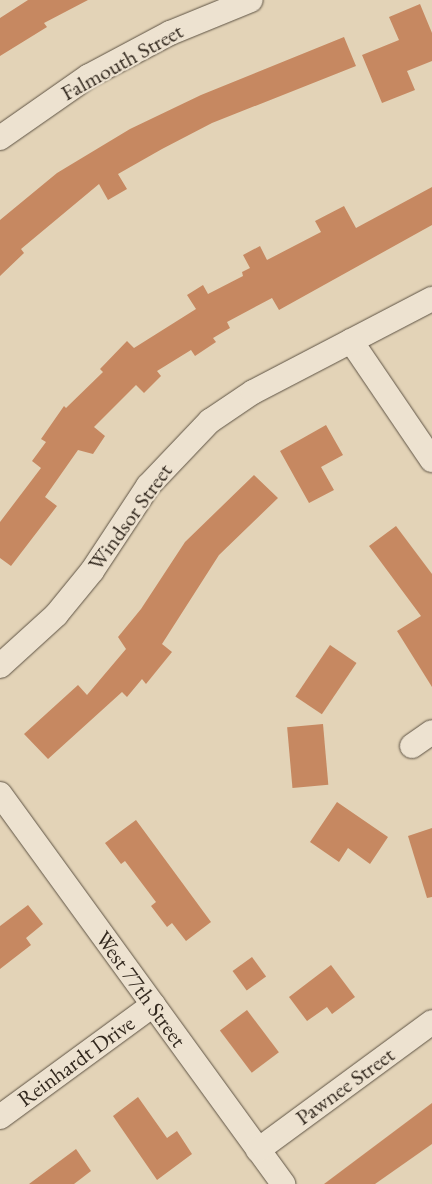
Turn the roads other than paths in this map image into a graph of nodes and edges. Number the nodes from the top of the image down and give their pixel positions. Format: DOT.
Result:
graph roads {
  1 [pos="251,0"];
  2 [pos="0,138"];
  3 [pos="432,298"];
  4 [pos="351,341"];
  5 [pos="432,460"];
  6 [pos="0,666"];
  7 [pos="432,732"];
  8 [pos="412,746"];
  9 [pos="0,794"];
  10 [pos="153,1005"];
  11 [pos="432,1022"];
  12 [pos="0,1117"];
  13 [pos="258,1150"];
  14 [pos="283,1184"];
  1 -- 2 [label="street, Falmouth Street"];
  3 -- 4 [label="street, Windsor Street"];
  4 -- 5 [label="street"];
  4 -- 6 [label="street, Windsor Street"];
  7 -- 8 [label="street"];
  9 -- 10 [label="street, West 77th Street"];
  10 -- 12 [label="street, Reinhardt Drive"];
  10 -- 13 [label="street, West 77th Street"];
  11 -- 13 [label="street, Pawnee Street"];
  13 -- 14 [label="street, West 77th Street"];
}
